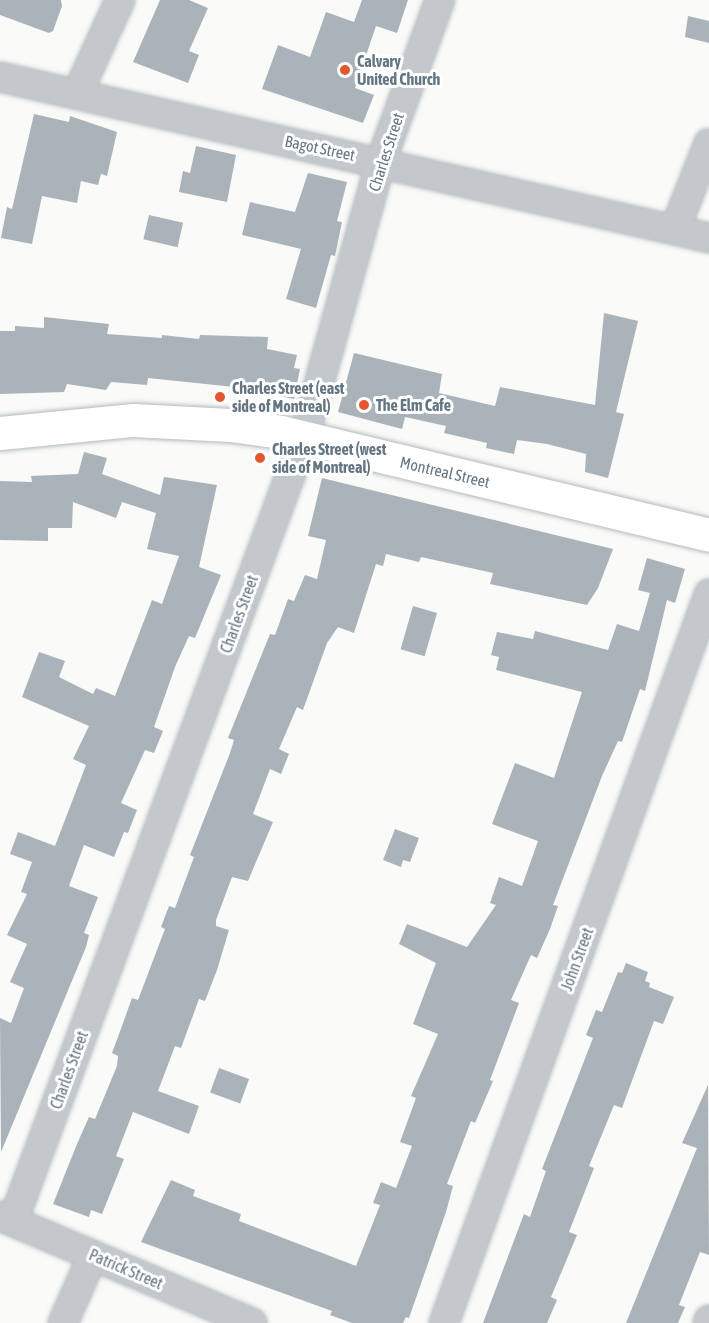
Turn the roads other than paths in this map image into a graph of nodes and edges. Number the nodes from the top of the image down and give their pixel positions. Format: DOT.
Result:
graph roads {
  1 [pos="120,0"];
  2 [pos="440,0"];
  3 [pos="1,80"];
  4 [pos="77,94"];
  5 [pos="709,143"];
  6 [pos="381,161"];
  7 [pos="675,229"];
  8 [pos="709,238"];
  9 [pos="0,433"];
  10 [pos="304,438"];
  11 [pos="709,535"];
  12 [pos="709,594"];
  13 [pos="6,1219"];
  14 [pos="93,1255"];
  15 [pos="63,1323"];
  16 [pos="252,1323"];
  17 [pos="444,1323"];
  1 -- 4 [label="street"];
  2 -- 6 [label="street, Charles Street"];
  3 -- 4 [label="street, Bagot Street"];
  4 -- 6 [label="street, Bagot Street"];
  5 -- 7 [label="street"];
  6 -- 7 [label="street, Bagot Street"];
  6 -- 10 [label="street, Charles Street"];
  7 -- 8 [label="street, Bagot Street"];
  9 -- 10 [label="main road, Montreal Street"];
  10 -- 11 [label="main road, Montreal Street"];
  10 -- 13 [label="street, Charles Street"];
  12 -- 17 [label="street, John Street"];
  13 -- 14 [label="street, Patrick Street"];
  14 -- 15 [label="street"];
  14 -- 16 [label="street, Patrick Street"];
}
